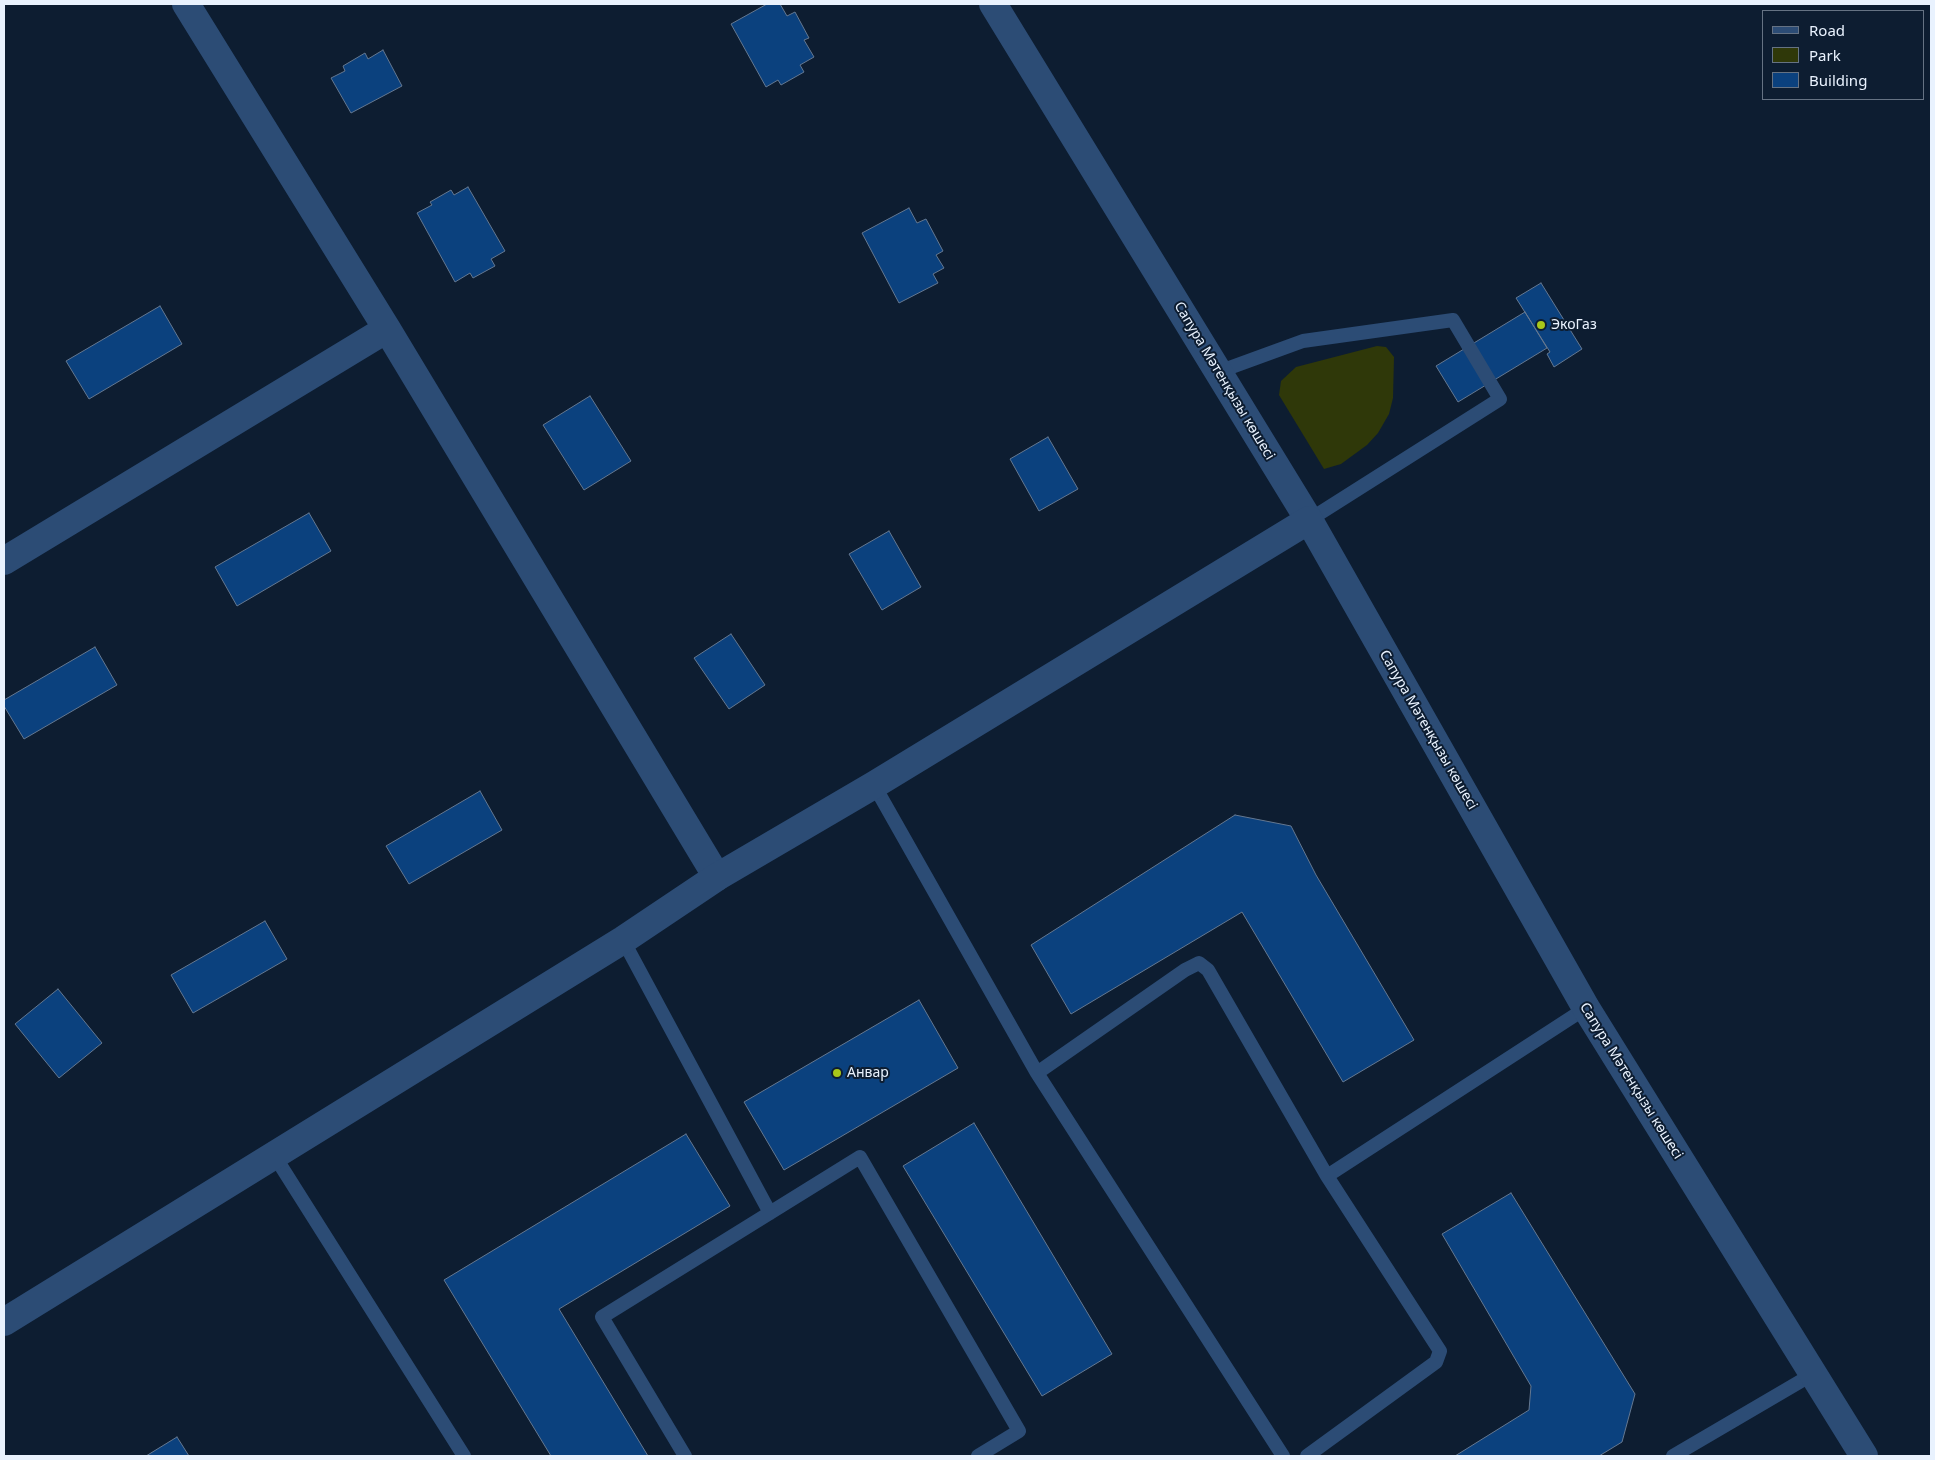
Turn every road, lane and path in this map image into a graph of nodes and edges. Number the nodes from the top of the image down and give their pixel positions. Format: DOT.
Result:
graph roads {
  1 [pos="186,4"];
  2 [pos="993,4"];
  3 [pos="387,329"];
  4 [pos="1218,372"];
  5 [pos="1309,520"];
  6 [pos="4,560"];
  7 [pos="874,785"];
  8 [pos="717,877"];
  9 [pos="623,940"];
  10 [pos="1586,1008"];
  11 [pos="1037,1073"];
  12 [pos="274,1155"];
  13 [pos="1327,1176"];
  14 [pos="770,1213"];
  15 [pos="4,1322"];
  16 [pos="1813,1374"];
  17 [pos="464,1456"];
  18 [pos="685,1456"];
  19 [pos="978,1456"];
  20 [pos="1283,1456"];
  21 [pos="1307,1456"];
  22 [pos="1673,1456"];
  23 [pos="1864,1456"];
  1 -- 3 [label="street"];
  2 -- 4 [label="street, Сапура Мәтенқызы көшесі"];
  3 -- 6 [label="street"];
  3 -- 8 [label="street"];
  4 -- 5 [label="street, Сапура Мәтенқызы көшесі"];
  4 -- 5 [label="lane"];
  5 -- 7 [label="street"];
  5 -- 10 [label="street, Сапура Мәтенқызы көшесі"];
  7 -- 8 [label="street"];
  7 -- 11 [label="lane"];
  8 -- 9 [label="street"];
  9 -- 12 [label="street"];
  9 -- 14 [label="lane"];
  10 -- 13 [label="lane"];
  10 -- 16 [label="street, Сапура Мәтенқызы көшесі"];
  11 -- 13 [label="lane"];
  11 -- 20 [label="lane"];
  12 -- 15 [label="street"];
  12 -- 17 [label="lane"];
  13 -- 21 [label="lane"];
  14 -- 18 [label="lane"];
  14 -- 19 [label="lane"];
  16 -- 22 [label="lane"];
  16 -- 23 [label="street, Сапура Мәтенқызы көшесі"];
}
